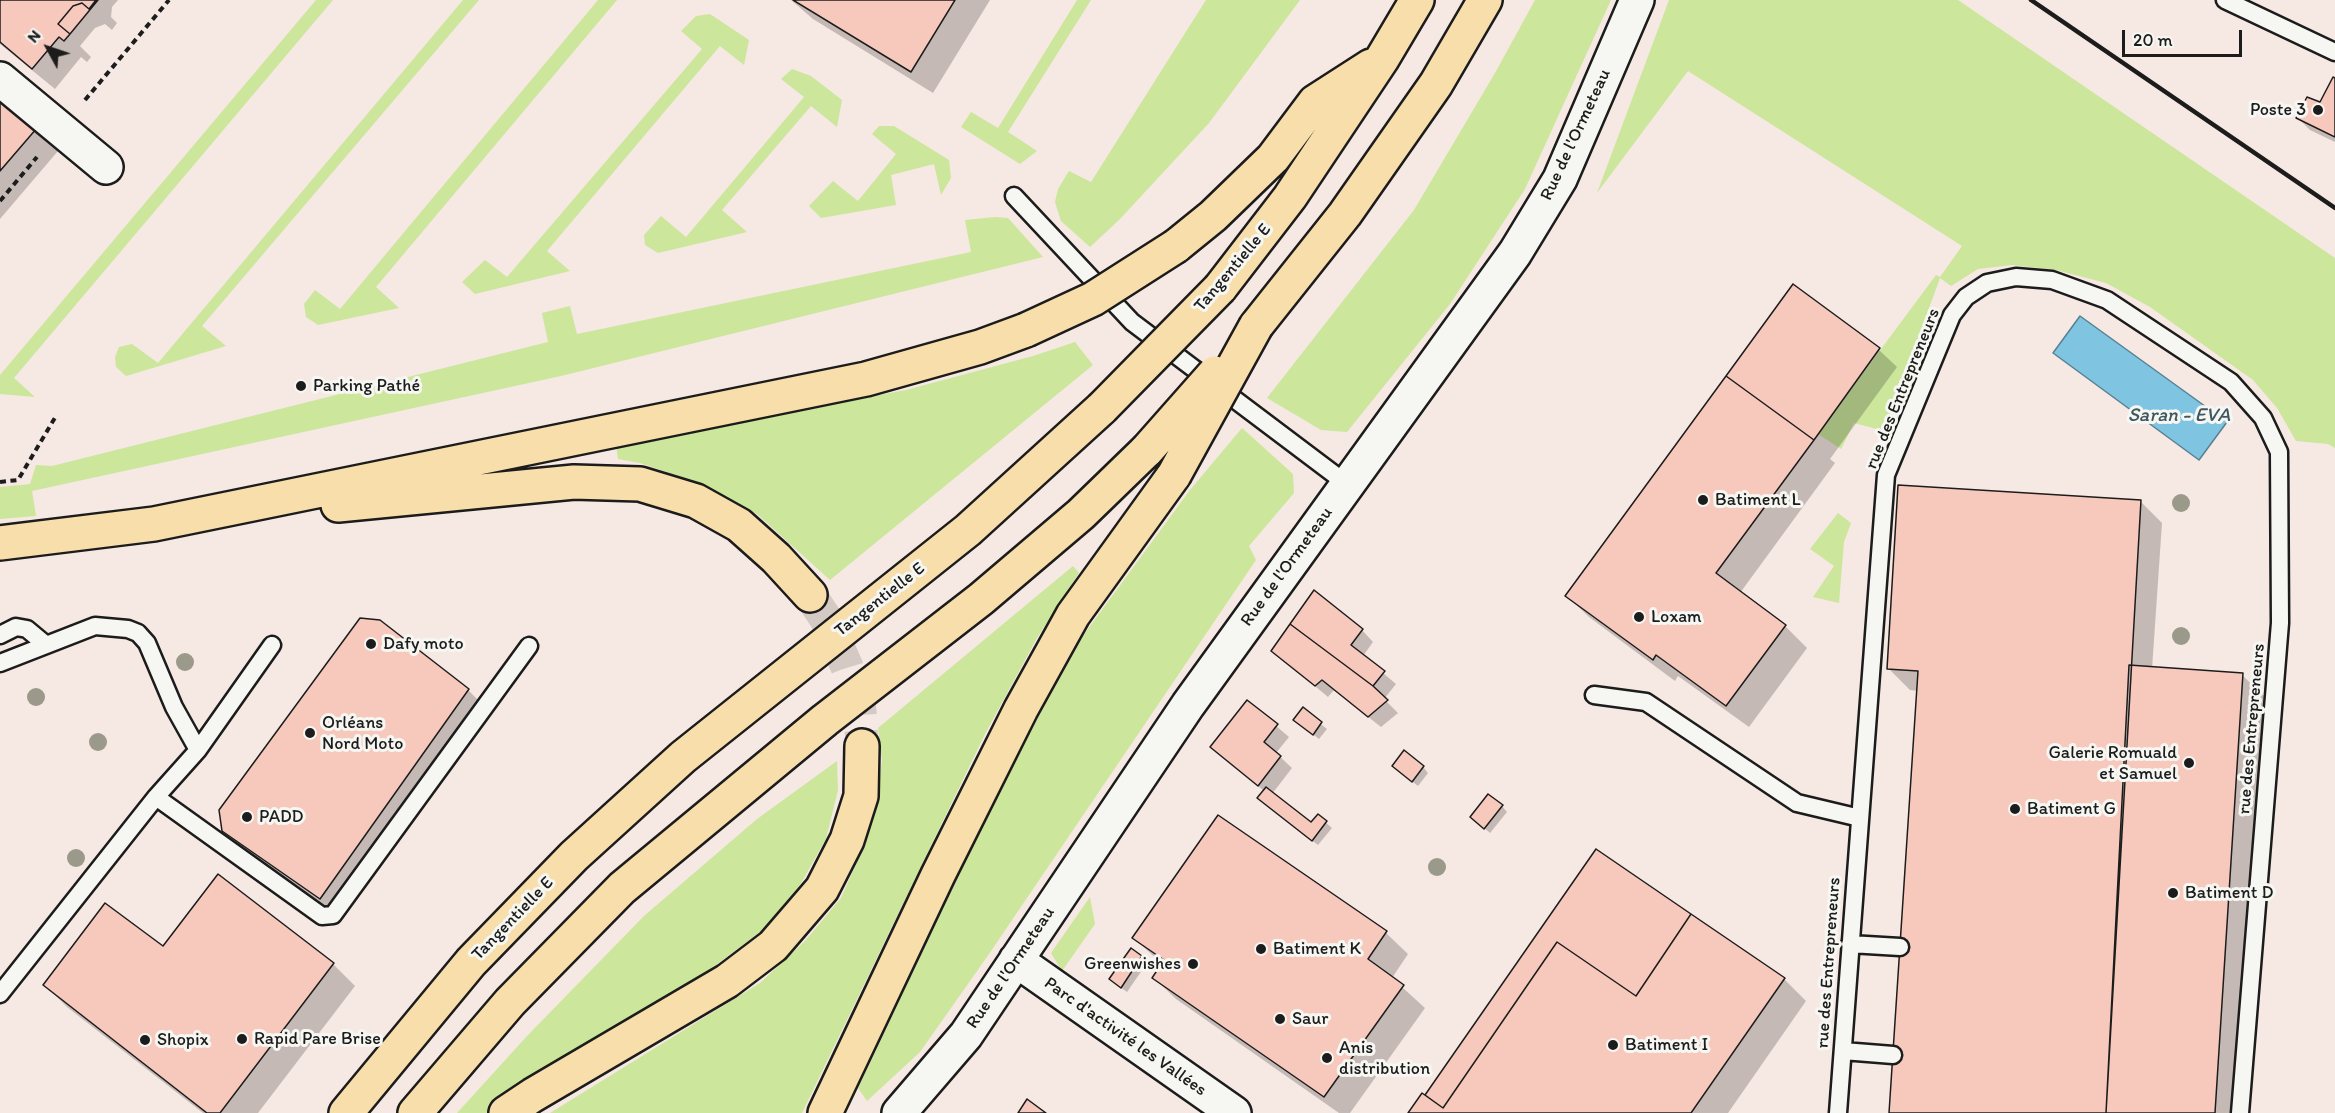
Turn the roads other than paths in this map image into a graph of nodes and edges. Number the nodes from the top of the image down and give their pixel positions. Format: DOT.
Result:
graph roads {
  1 [pos="1417,0"];
  2 [pos="1485,0"];
  3 [pos="1637,0"];
  4 [pos="2225,0"];
  5 [pos="2335,52"];
  6 [pos="1382,59"];
  7 [pos="0,79"];
  8 [pos="106,167"];
  9 [pos="1014,196"];
  10 [pos="1256,326"];
  11 [pos="1347,484"];
  12 [pos="154,524"];
  13 [pos="0,543"];
  14 [pos="810,596"];
  15 [pos="0,635"];
  16 [pos="45,644"];
  17 [pos="272,645"];
  18 [pos="529,646"];
  19 [pos="0,663"];
  20 [pos="1594,695"];
  21 [pos="862,746"];
  22 [pos="198,750"];
  23 [pos="156,797"];
  24 [pos="1860,818"];
  25 [pos="1850,944"];
  26 [pos="1900,947"];
  27 [pos="1016,960"];
  28 [pos="0,994"];
  29 [pos="1843,1051"];
  30 [pos="1893,1055"];
  31 [pos="346,1113"];
  32 [pos="415,1113"];
  33 [pos="506,1113"];
  34 [pos="825,1113"];
  35 [pos="899,1113"];
  36 [pos="1233,1113"];
  37 [pos="1838,1113"];
  38 [pos="2240,1113"];
  1 -- 6 [label="main road, Tangentielle E"];
  2 -- 10 [label="main road"];
  3 -- 11 [label="street, Rue de l'Ormeteau"];
  4 -- 5 [label="lane"];
  6 -- 12 [label="main road, bridge"];
  6 -- 31 [label="main road, Tangentielle E, bridge"];
  7 -- 8 [label="street"];
  9 -- 11 [label="lane"];
  10 -- 32 [label="main road, bridge"];
  10 -- 34 [label="main road, bridge"];
  11 -- 27 [label="street, Rue de l'Ormeteau"];
  12 -- 13 [label="main road"];
  12 -- 14 [label="main road"];
  15 -- 16 [label="lane"];
  16 -- 19 [label="lane"];
  16 -- 22 [label="lane"];
  17 -- 22 [label="lane"];
  18 -- 23 [label="lane"];
  20 -- 24 [label="lane"];
  21 -- 33 [label="main road"];
  22 -- 23 [label="lane"];
  23 -- 28 [label="lane"];
  24 -- 25 [label="lane, rue des Entrepreneurs"];
  24 -- 38 [label="lane, rue des Entrepreneurs"];
  25 -- 26 [label="lane"];
  25 -- 29 [label="lane, rue des Entrepreneurs"];
  27 -- 35 [label="street, Rue de l'Ormeteau"];
  27 -- 36 [label="street, Parc d'activité les Vallées"];
  29 -- 30 [label="lane"];
  29 -- 37 [label="lane, rue des Entrepreneurs"];
}
